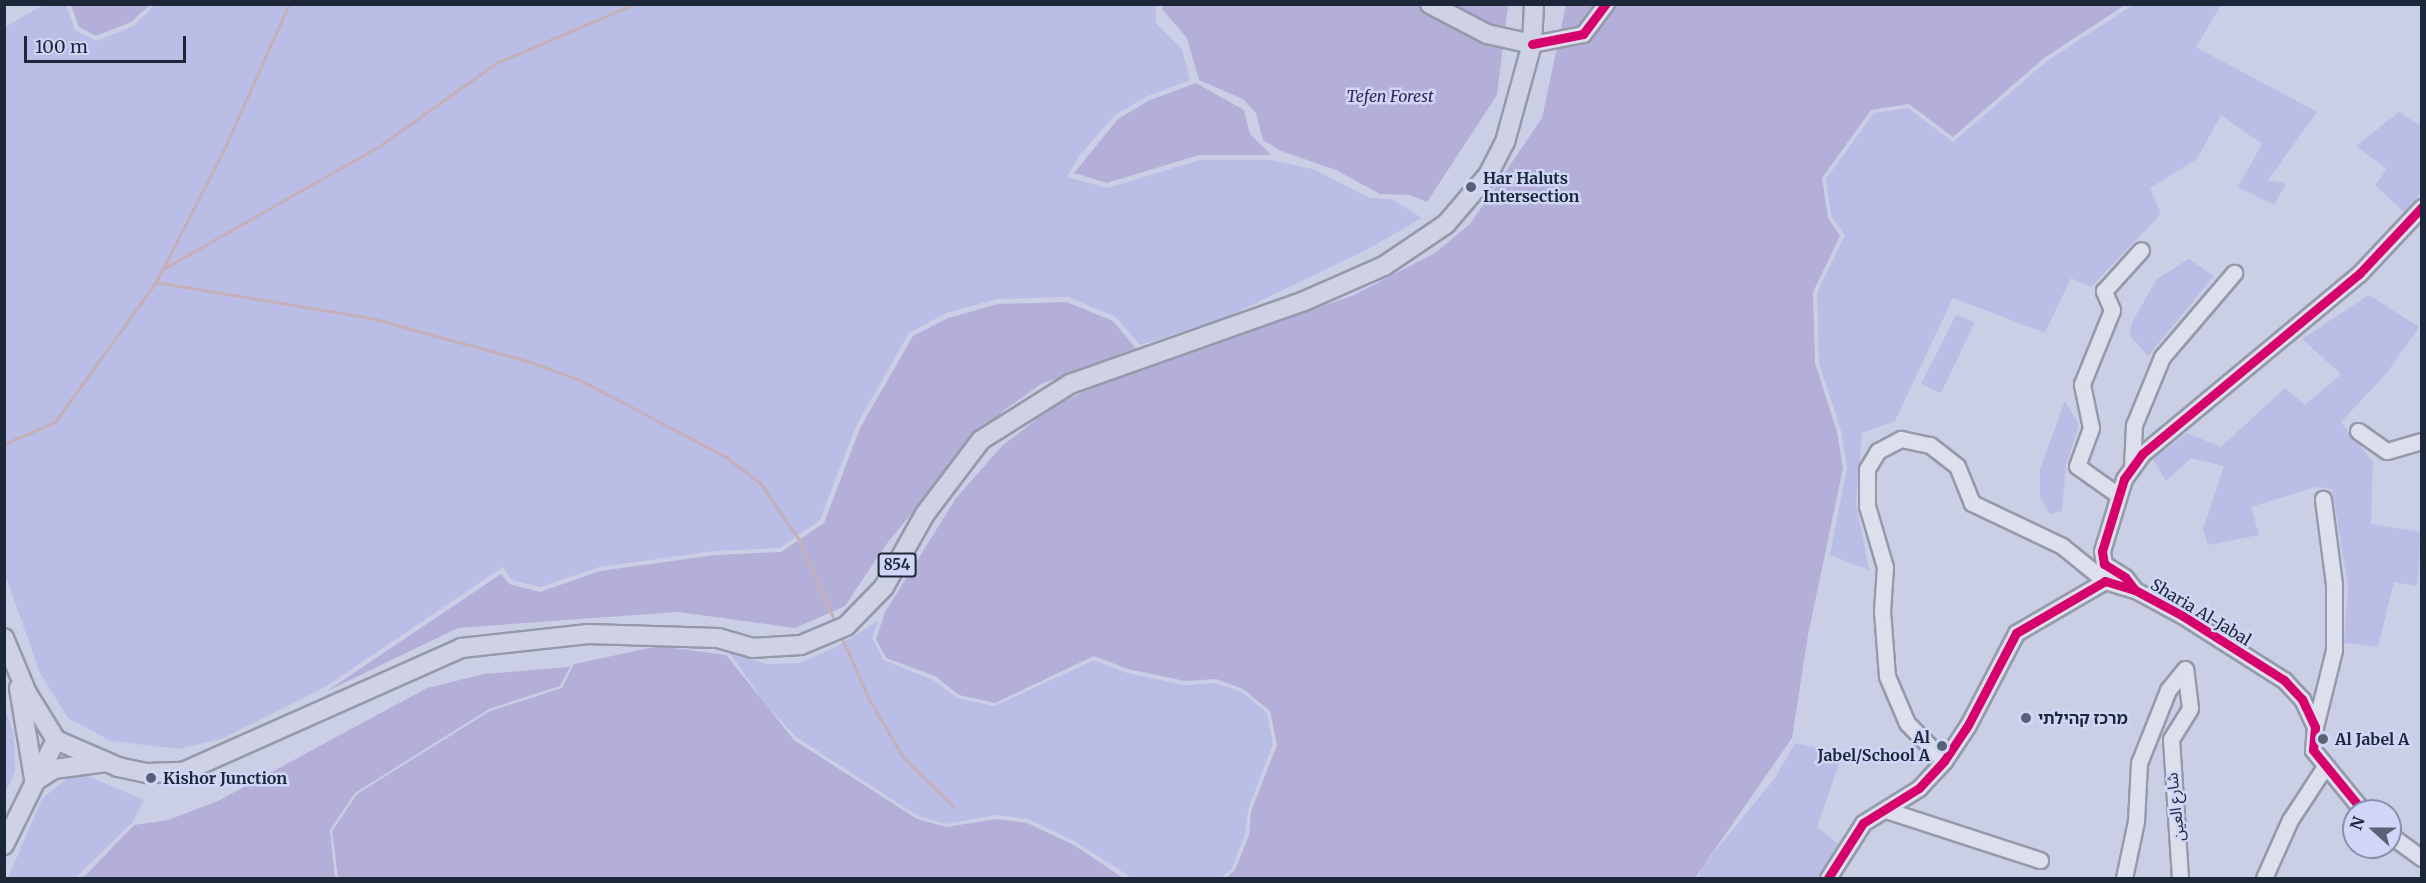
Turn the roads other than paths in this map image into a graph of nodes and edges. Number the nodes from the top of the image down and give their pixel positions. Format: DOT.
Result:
graph roads {
  1 [pos="1430,4"];
  2 [pos="1534,4"];
  3 [pos="1606,4"];
  4 [pos="1532,44"];
  5 [pos="2421,207"];
  6 [pos="2140,250"];
  7 [pos="2234,273"];
  8 [pos="2358,431"];
  9 [pos="2421,441"];
  10 [pos="2133,467"];
  11 [pos="2118,495"];
  12 [pos="2323,499"];
  13 [pos="2105,581"];
  14 [pos="2135,590"];
  15 [pos="4,638"];
  16 [pos="16,669"];
  17 [pos="2316,727"];
  18 [pos="56,740"];
  19 [pos="1944,761"];
  20 [pos="107,762"];
  21 [pos="2324,768"];
  22 [pos="34,782"];
  23 [pos="2352,799"];
  24 [pos="1886,810"];
  25 [pos="2402,844"];
  26 [pos="4,845"];
  27 [pos="2421,858"];
  28 [pos="2040,860"];
  29 [pos="1828,879"];
  30 [pos="2124,879"];
  31 [pos="2180,879"];
  32 [pos="2264,879"];
  1 -- 4 [label="main road"];
  2 -- 4 [label="main road, 854"];
  3 -- 4 [label="street"];
  4 -- 20 [label="main road, 854"];
  5 -- 10 [label="street"];
  6 -- 11 [label="street"];
  7 -- 10 [label="street"];
  8 -- 9 [label="street"];
  10 -- 11 [label="street"];
  11 -- 14 [label="street"];
  12 -- 17 [label="street"];
  13 -- 14 [label="street, Sharia Al-Jabal"];
  13 -- 19 [label="street"];
  13 -- 19 [label="street"];
  14 -- 17 [label="street, Sharia Al-Jabal"];
  15 -- 16 [label="main road"];
  16 -- 18 [label="main road"];
  16 -- 22 [label="main road"];
  17 -- 21 [label="street, Sharia Al-Jabal"];
  18 -- 20 [label="main road, 854"];
  18 -- 22 [label="main road"];
  19 -- 24 [label="street"];
  20 -- 22 [label="main road"];
  21 -- 23 [label="street, Sharia Al-Jabal"];
  21 -- 32 [label="street"];
  22 -- 26 [label="main road"];
  24 -- 28 [label="street"];
  24 -- 29 [label="street"];
  25 -- 27 [label="street"];
  30 -- 31 [label="street, شارع العين"];
}
